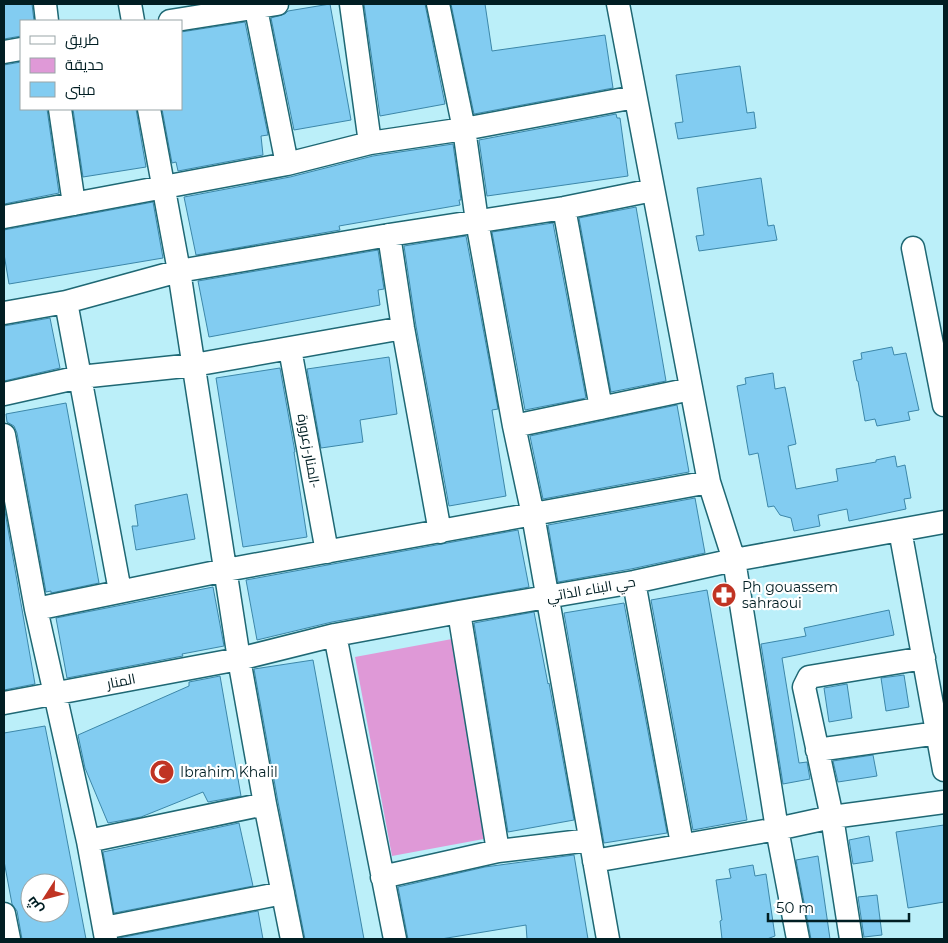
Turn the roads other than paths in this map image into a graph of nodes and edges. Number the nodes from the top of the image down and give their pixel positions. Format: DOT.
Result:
graph roads {
  1 [pos="45,4"];
  2 [pos="130,4"];
  3 [pos="351,4"];
  4 [pos="438,4"];
  5 [pos="618,4"];
  6 [pos="263,5"];
  7 [pos="47,20"];
  8 [pos="133,20"];
  9 [pos="176,20"];
  10 [pos="20,49"];
  11 [pos="4,52"];
  12 [pos="635,97"];
  13 [pos="60,110"];
  14 [pos="149,110"];
  15 [pos="464,129"];
  16 [pos="370,143"];
  17 [pos="287,164"];
  18 [pos="164,187"];
  19 [pos="653,190"];
  20 [pos="74,204"];
  21 [pos="564,208"];
  22 [pos="4,217"];
  23 [pos="477,221"];
  24 [pos="389,235"];
  25 [pos="913,248"];
  26 [pos="179,271"];
  27 [pos="66,302"];
  28 [pos="5,308"];
  29 [pos="403,328"];
  30 [pos="290,349"];
  31 [pos="194,365"];
  32 [pos="80,377"];
  33 [pos="692,389"];
  34 [pos="4,394"];
  35 [pos="944,405"];
  36 [pos="601,408"];
  37 [pos="514,426"];
  38 [pos="4,435"];
  39 [pos="709,482"];
  40 [pos="533,515"];
  41 [pos="944,522"];
  42 [pos="900,530"];
  43 [pos="440,532"];
  44 [pos="328,552"];
  45 [pos="734,560"];
  46 [pos="226,570"];
  47 [pos="634,582"];
  48 [pos="120,591"];
  49 [pos="548,597"];
  50 [pos="36,609"];
  51 [pos="459,612"];
  52 [pos="335,635"];
  53 [pos="924,658"];
  54 [pos="239,659"];
  55 [pos="54,694"];
  56 [pos="4,703"];
  57 [pos="938,733"];
  58 [pos="817,750"];
  59 [pos="944,770"];
  60 [pos="944,802"];
  61 [pos="265,804"];
  62 [pos="832,817"];
  63 [pos="777,829"];
  64 [pos="88,842"];
  65 [pos="682,844"];
  66 [pos="498,851"];
  67 [pos="592,851"];
  68 [pos="382,877"];
  69 [pos="283,893"];
  70 [pos="4,914"];
  71 [pos="105,933"];
  72 [pos="9,939"];
  73 [pos="292,939"];
  74 [pos="394,939"];
  75 [pos="608,939"];
  76 [pos="798,939"];
  77 [pos="851,939"];
  1 -- 7 [label="street"];
  2 -- 8 [label="street"];
  3 -- 16 [label="street"];
  4 -- 15 [label="street"];
  5 -- 12 [label="street"];
  6 -- 9 [label="street"];
  6 -- 17 [label="street"];
  10 -- 11 [label="street"];
  12 -- 15 [label="street"];
  12 -- 19 [label="street"];
  13 -- 20 [label="street"];
  14 -- 18 [label="street"];
  15 -- 16 [label="street"];
  15 -- 23 [label="street"];
  16 -- 17 [label="street"];
  17 -- 18 [label="street"];
  18 -- 20 [label="street"];
  18 -- 26 [label="street"];
  19 -- 21 [label="street"];
  19 -- 33 [label="street"];
  20 -- 22 [label="street"];
  21 -- 23 [label="street"];
  21 -- 36 [label="street"];
  23 -- 24 [label="street"];
  23 -- 37 [label="street"];
  24 -- 26 [label="street"];
  24 -- 29 [label="street"];
  25 -- 35 [label="street"];
  26 -- 27 [label="street"];
  26 -- 31 [label="street"];
  27 -- 28 [label="street"];
  27 -- 32 [label="street"];
  29 -- 30 [label="street"];
  29 -- 43 [label="street"];
  30 -- 31 [label="street"];
  30 -- 44 [label="street, المنار-زعرورة-"];
  31 -- 32 [label="street"];
  31 -- 46 [label="street"];
  32 -- 34 [label="street"];
  32 -- 48 [label="street"];
  33 -- 36 [label="street"];
  33 -- 39 [label="street"];
  36 -- 37 [label="street"];
  37 -- 40 [label="street"];
  38 -- 50 [label="street"];
  39 -- 40 [label="street"];
  39 -- 45 [label="street"];
  40 -- 43 [label="street"];
  40 -- 49 [label="street"];
  41 -- 42 [label="street, حي البناء الذاتي"];
  42 -- 45 [label="street, حي البناء الذاتي"];
  42 -- 53 [label="street"];
  43 -- 44 [label="street"];
  44 -- 46 [label="street"];
  45 -- 47 [label="street, حي البناء الذاتي"];
  45 -- 63 [label="street"];
  46 -- 48 [label="street"];
  46 -- 54 [label="street"];
  47 -- 49 [label="street, حي البناء الذاتي"];
  47 -- 65 [label="street"];
  48 -- 50 [label="street"];
  49 -- 51 [label="street, حي البناء الذاتي"];
  49 -- 67 [label="street"];
  50 -- 55 [label="street"];
  51 -- 52 [label="street, حي البناء الذاتي"];
  51 -- 66 [label="street"];
  52 -- 54 [label="street, حي البناء الذاتي"];
  52 -- 68 [label="street"];
  53 -- 57 [label="street"];
  53 -- 58 [label="street"];
  54 -- 55 [label="street, المنار"];
  54 -- 61 [label="street"];
  55 -- 56 [label="street, المنار"];
  55 -- 64 [label="street"];
  57 -- 58 [label="street"];
  57 -- 59 [label="street"];
  58 -- 62 [label="street"];
  60 -- 62 [label="street"];
  61 -- 64 [label="street"];
  61 -- 69 [label="street"];
  62 -- 63 [label="street"];
  62 -- 77 [label="street"];
  63 -- 65 [label="street"];
  63 -- 76 [label="street"];
  64 -- 71 [label="street"];
  65 -- 67 [label="street"];
  66 -- 67 [label="street"];
  66 -- 68 [label="street"];
  67 -- 75 [label="street"];
  68 -- 74 [label="street"];
  69 -- 71 [label="street"];
  69 -- 73 [label="street"];
  70 -- 72 [label="street"];
}
